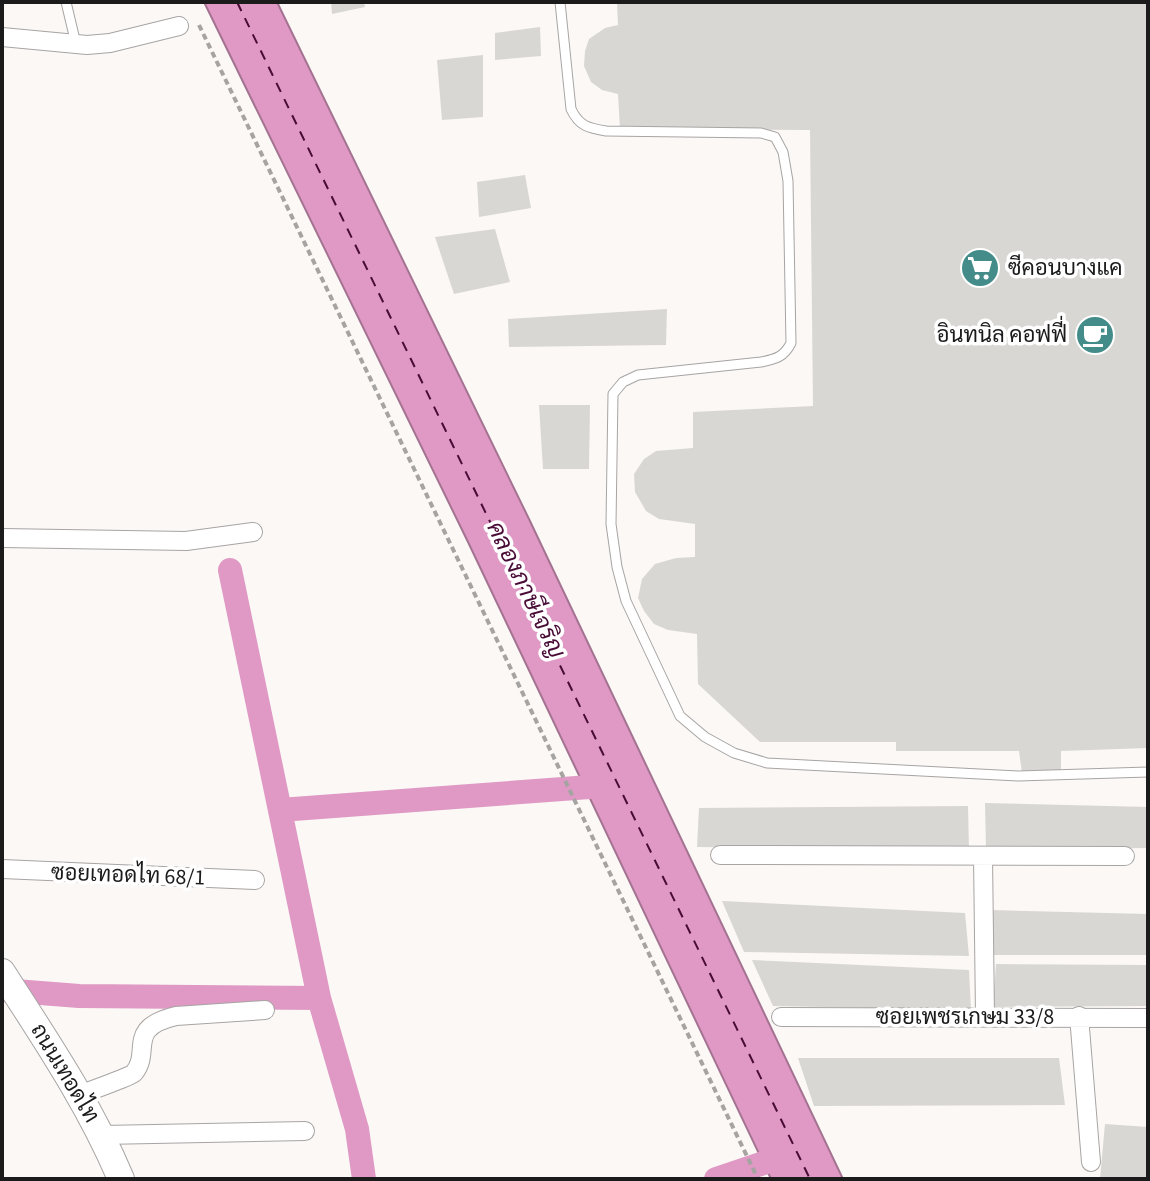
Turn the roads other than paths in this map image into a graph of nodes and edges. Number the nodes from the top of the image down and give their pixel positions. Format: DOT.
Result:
graph roads {
  1 [pos="66,2"];
  2 [pos="560,2"];
  3 [pos="188,23"];
  4 [pos="2,37"];
  5 [pos="76,44"];
  6 [pos="253,532"];
  7 [pos="2,538"];
  8 [pos="1148,772"];
  9 [pos="720,855"];
  10 [pos="983,856"];
  11 [pos="1125,856"];
  12 [pos="2,869"];
  13 [pos="255,880"];
  14 [pos="2,972"];
  15 [pos="265,1010"];
  16 [pos="985,1016"];
  17 [pos="1079,1016"];
  18 [pos="781,1017"];
  19 [pos="1148,1018"];
  20 [pos="80,1095"];
  21 [pos="305,1131"];
  22 [pos="102,1135"];
  23 [pos="1091,1162"];
  24 [pos="121,1179"];
  1 -- 5 [label="lane"];
  2 -- 8 [label="lane"];
  3 -- 5 [label="street"];
  4 -- 5 [label="street"];
  6 -- 7 [label="street"];
  9 -- 10 [label="street"];
  10 -- 11 [label="street"];
  10 -- 16 [label="street"];
  12 -- 13 [label="street, ซอยเทอดไท 68/1"];
  14 -- 20 [label="main road, ถนนเทอดไท"];
  15 -- 20 [label="street"];
  16 -- 17 [label="street, ซอยเพชรเกษม 33/8"];
  16 -- 18 [label="street, ซอยเพชรเกษม 33/8"];
  17 -- 19 [label="street, ซอยเพชรเกษม 33/8"];
  17 -- 23 [label="street"];
  20 -- 22 [label="main road, ถนนเทอดไท"];
  21 -- 22 [label="street"];
  22 -- 24 [label="main road, ถนนเทอดไท"];
}
